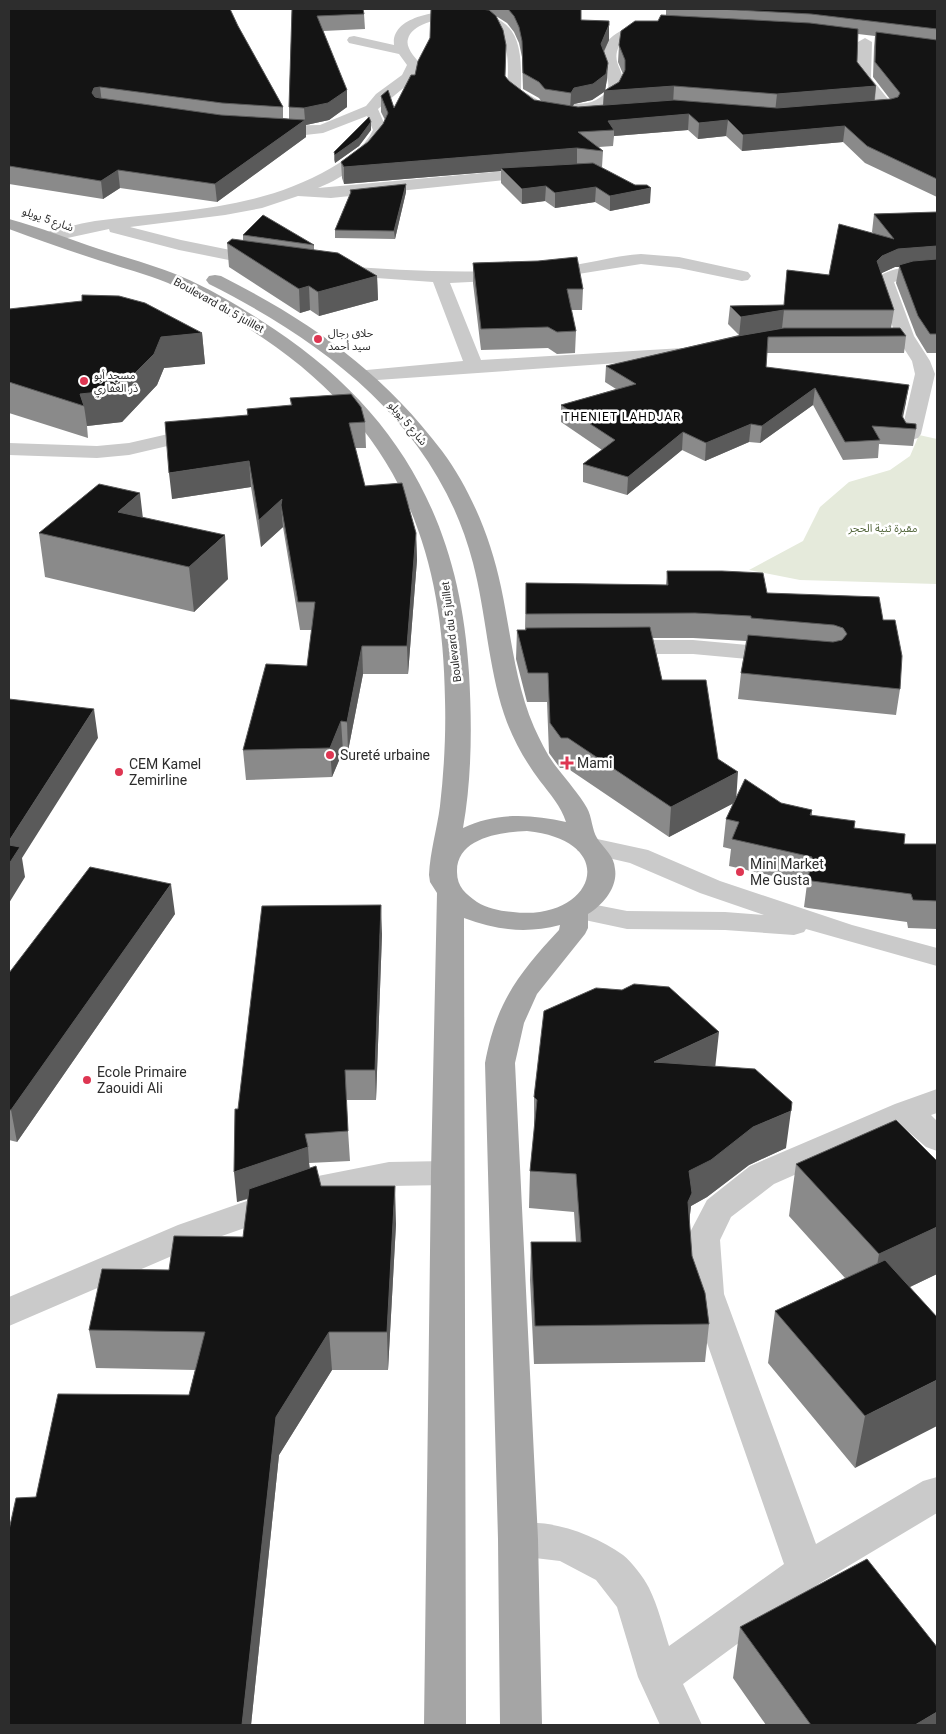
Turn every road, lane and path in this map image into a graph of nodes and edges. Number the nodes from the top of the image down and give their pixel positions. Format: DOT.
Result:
graph roads {
  1 [pos="667,26"];
  2 [pos="849,39"];
  3 [pos="354,40"];
  4 [pos="404,51"];
  5 [pos="533,103"];
  6 [pos="371,109"];
  7 [pos="851,112"];
  8 [pos="615,114"];
  9 [pos="252,128"];
  10 [pos="558,172"];
  11 [pos="297,193"];
  12 [pos="9,206"];
  13 [pos="9,224"];
  14 [pos="104,225"];
  15 [pos="79,230"];
  16 [pos="49,237"];
  17 [pos="285,265"];
  18 [pos="313,268"];
  19 [pos="937,270"];
  20 [pos="439,276"];
  21 [pos="742,276"];
  22 [pos="886,336"];
  23 [pos="905,336"];
  24 [pos="701,350"];
  25 [pos="474,366"];
  26 [pos="363,375"];
  27 [pos="224,427"];
  28 [pos="911,434"];
  29 [pos="9,450"];
  30 [pos="597,648"];
  31 [pos="801,656"];
  32 [pos="586,843"];
  33 [pos="445,857"];
  34 [pos="450,894"];
  35 [pos="575,911"];
  36 [pos="842,931"];
  37 [pos="937,957"];
  38 [pos="937,1100"];
  39 [pos="906,1112"];
  40 [pos="937,1139"];
  41 [pos="447,1173"];
  42 [pos="9,1312"];
  43 [pos="937,1493"];
  44 [pos="518,1538"];
  45 [pos="806,1571"];
  46 [pos="659,1677"];
  47 [pos="446,1725"];
  48 [pos="521,1725"];
  49 [pos="681,1725"];
  1 -- 5 [label="street"];
  2 -- 7 [label="street"];
  3 -- 4 [label="street"];
  4 -- 5 [label="street"];
  4 -- 6 [label="street"];
  5 -- 8 [label="street"];
  6 -- 9 [label="street"];
  6 -- 11 [label="street"];
  10 -- 11 [label="street"];
  11 -- 14 [label="street"];
  12 -- 15 [label="main road, شارع 5 يويلو"];
  13 -- 16 [label="main road, Boulevard du 5 juillet"];
  14 -- 15 [label="street"];
  14 -- 17 [label="street"];
  15 -- 16 [label="street"];
  15 -- 26 [label="main road, شارع 5 يويلو"];
  16 -- 33 [label="main road, Boulevard du 5 juillet"];
  18 -- 20 [label="street"];
  19 -- 23 [label="street"];
  20 -- 21 [label="street"];
  20 -- 25 [label="street"];
  22 -- 23 [label="street"];
  23 -- 28 [label="street"];
  24 -- 25 [label="street"];
  25 -- 26 [label="street"];
  26 -- 32 [label="main road, شارع 5 يويلو"];
  27 -- 29 [label="street"];
  30 -- 31 [label="street"];
  32 -- 33 [label="main road"];
  32 -- 35 [label="main road"];
  32 -- 36 [label="street"];
  33 -- 34 [label="main road"];
  34 -- 35 [label="main road"];
  34 -- 41 [label="main road"];
  35 -- 36 [label="street"];
  35 -- 44 [label="main road"];
  36 -- 37 [label="street"];
  38 -- 39 [label="street"];
  39 -- 40 [label="street"];
  39 -- 45 [label="street"];
  41 -- 42 [label="street"];
  41 -- 47 [label="main road"];
  43 -- 45 [label="street"];
  44 -- 46 [label="street"];
  44 -- 48 [label="main road"];
  45 -- 46 [label="street"];
  46 -- 49 [label="street"];
}
